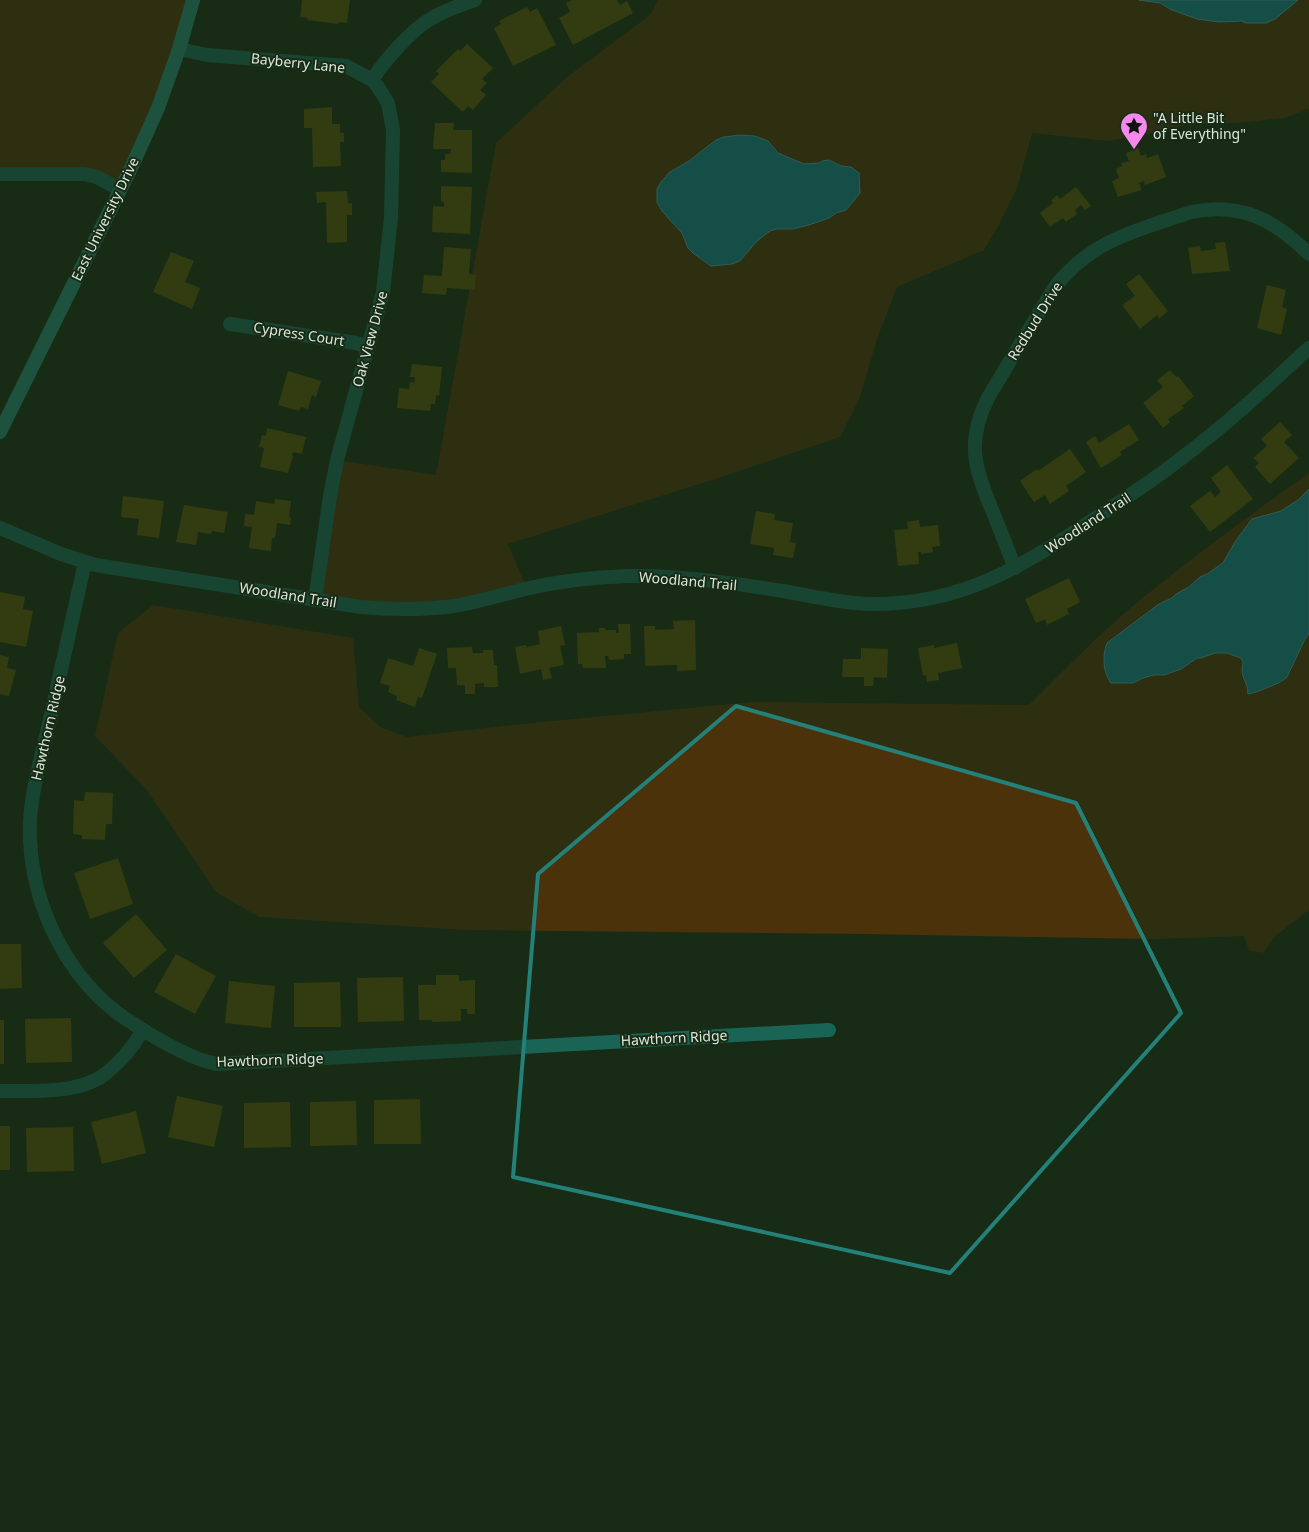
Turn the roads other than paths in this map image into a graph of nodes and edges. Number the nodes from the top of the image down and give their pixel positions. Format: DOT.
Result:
graph roads {
  1 [pos="193,0"];
  2 [pos="475,0"];
  3 [pos="179,49"];
  4 [pos="372,80"];
  5 [pos="0,174"];
  6 [pos="120,189"];
  7 [pos="1309,254"];
  8 [pos="230,324"];
  9 [pos="368,346"];
  10 [pos="1309,348"];
  11 [pos="0,432"];
  12 [pos="0,528"];
  13 [pos="85,562"];
  14 [pos="1015,568"];
  15 [pos="315,600"];
  16 [pos="143,1030"];
  17 [pos="829,1030"];
  18 [pos="0,1092"];
  1 -- 3 [label="main road, East University Drive"];
  2 -- 4 [label="street"];
  3 -- 4 [label="street, Bayberry Lane"];
  3 -- 6 [label="main road, East University Drive"];
  4 -- 9 [label="street, Oak View Drive"];
  5 -- 6 [label="street"];
  6 -- 11 [label="main road, East University Drive"];
  7 -- 14 [label="street, Redbud Drive"];
  8 -- 9 [label="street, Cypress Court"];
  9 -- 15 [label="street, Oak View Drive"];
  10 -- 14 [label="street, Woodland Trail"];
  12 -- 13 [label="street, Woodland Trail"];
  13 -- 15 [label="street, Woodland Trail"];
  13 -- 16 [label="street, Hawthorn Ridge"];
  14 -- 15 [label="street, Woodland Trail"];
  16 -- 17 [label="street, Hawthorn Ridge"];
  16 -- 18 [label="street"];
}
